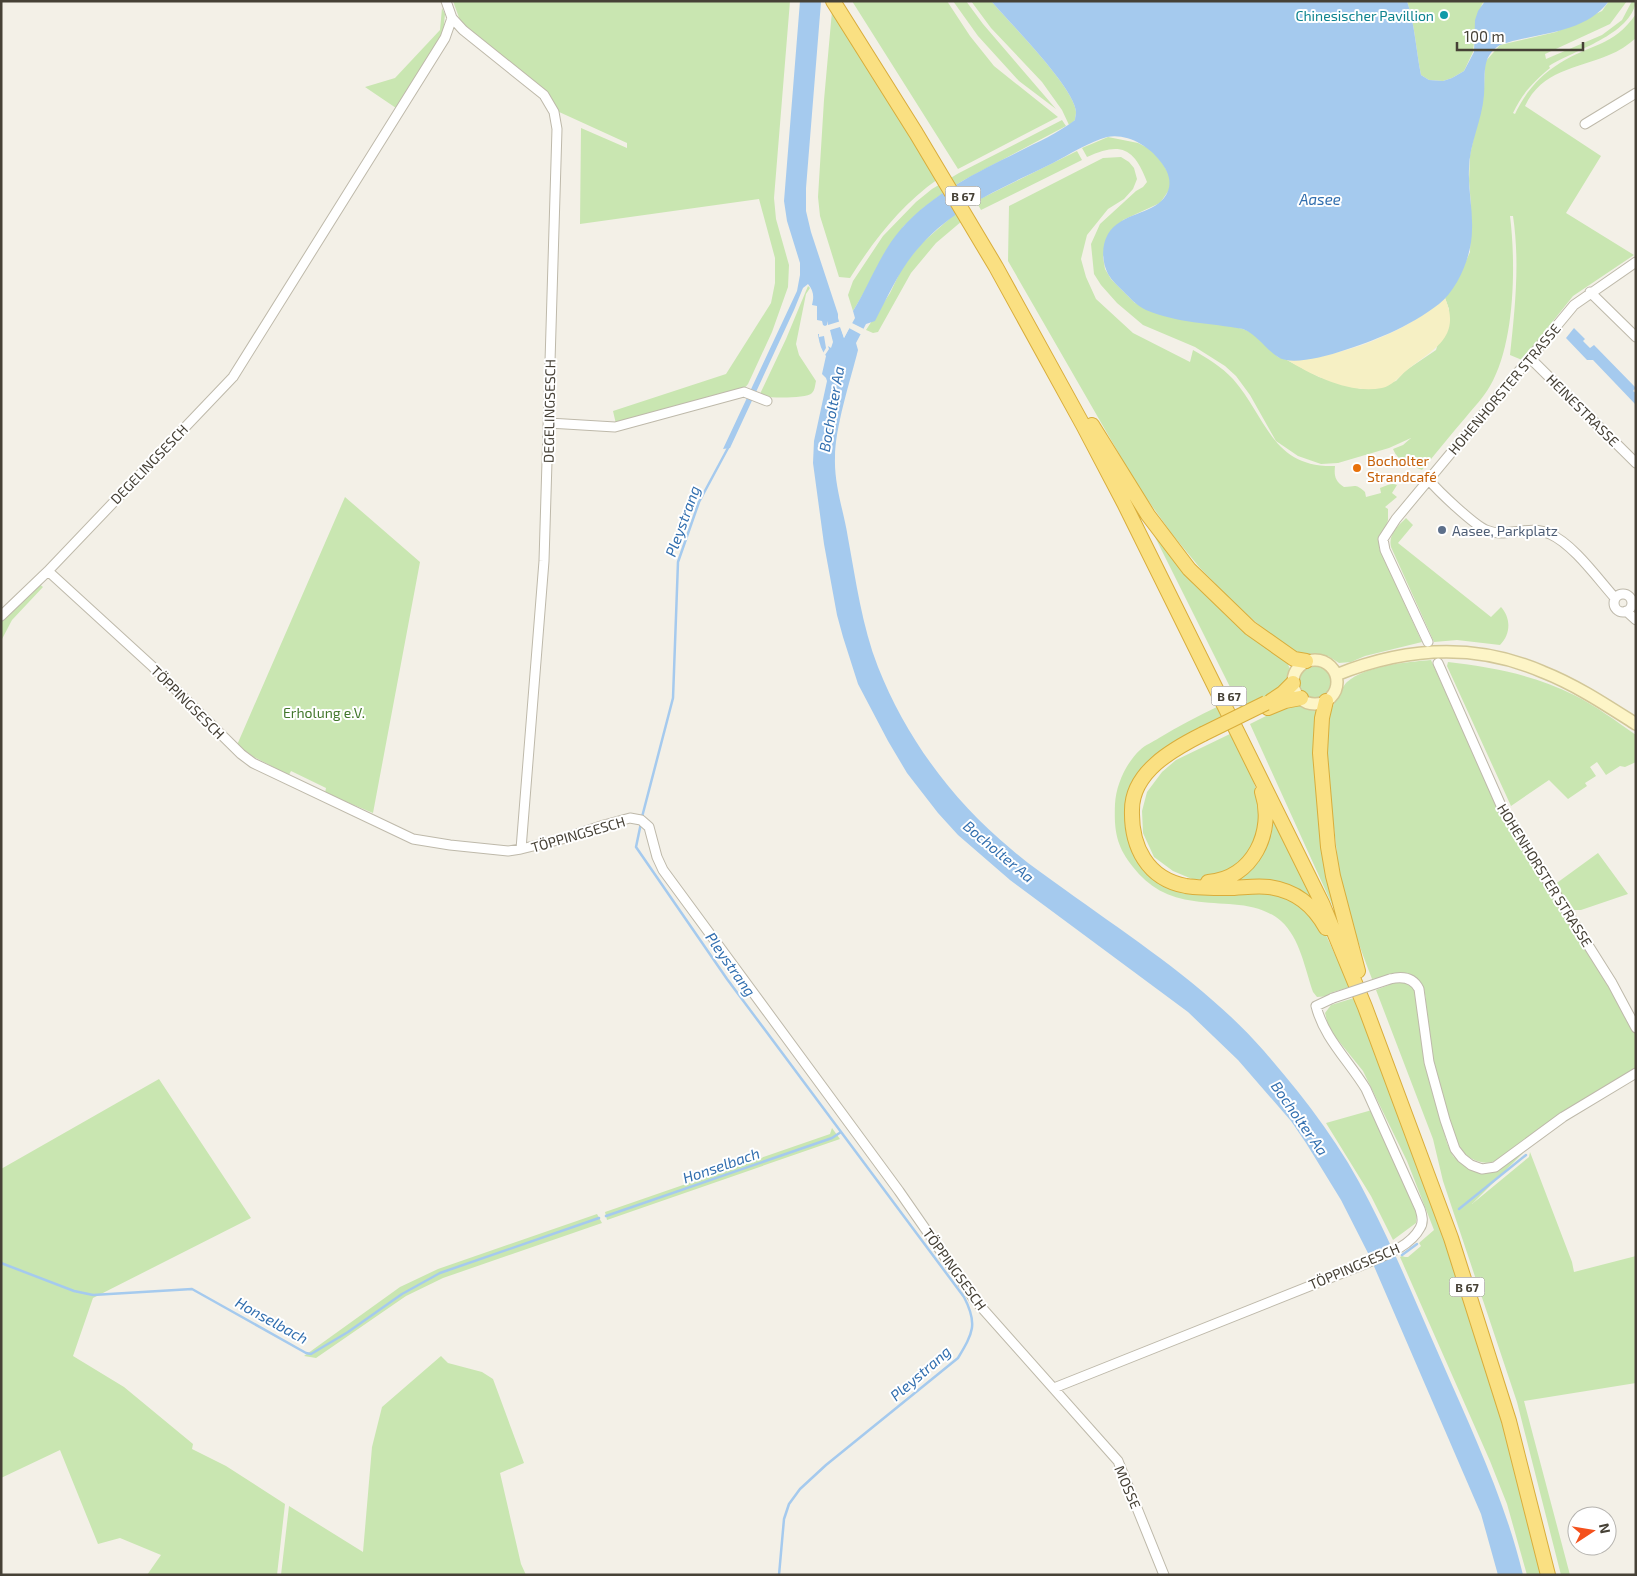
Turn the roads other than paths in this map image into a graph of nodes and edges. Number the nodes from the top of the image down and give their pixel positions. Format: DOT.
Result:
graph roads {
  1 [pos="446,1"];
  2 [pos="833,1"];
  3 [pos="841,1"];
  4 [pos="452,18"];
  5 [pos="867,48"];
  6 [pos="1636,93"];
  7 [pos="1585,124"];
  8 [pos="1636,262"];
  9 [pos="1000,265"];
  10 [pos="1590,292"];
  11 [pos="1636,336"];
  12 [pos="1530,358"];
  13 [pos="767,401"];
  14 [pos="1088,418"];
  15 [pos="549,423"];
  16 [pos="1636,463"];
  17 [pos="1429,480"];
  18 [pos="48,571"];
  19 [pos="1615,598"];
  20 [pos="1626,611"];
  21 [pos="1,616"];
  22 [pos="1636,620"];
  23 [pos="1428,642"];
  24 [pos="1306,662"];
  25 [pos="1438,663"];
  26 [pos="1336,675"];
  27 [pos="1293,683"];
  28 [pos="1301,698"];
  29 [pos="1326,701"];
  30 [pos="1267,706"];
  31 [pos="1636,724"];
  32 [pos="1239,732"];
  33 [pos="1205,736"];
  34 [pos="521,850"];
  35 [pos="1360,979"];
  36 [pos="1365,1007"];
  37 [pos="1636,1028"];
  38 [pos="1636,1073"];
  39 [pos="1054,1388"];
  40 [pos="1164,1575"];
  41 [pos="1548,1575"];
  42 [pos="1554,1575"];
  1 -- 4 [label="street, DEGELINGSESCH"];
  2 -- 5 [label="highway, B 67"];
  3 -- 5 [label="highway, B 67"];
  4 -- 15 [label="street, DEGELINGSESCH"];
  4 -- 18 [label="street, DEGELINGSESCH"];
  5 -- 9 [label="highway, B 67"];
  6 -- 7 [label="street"];
  8 -- 10 [label="street, HOHENHORSTER STRASSE"];
  9 -- 14 [label="highway, B 67"];
  9 -- 32 [label="highway, B 67"];
  10 -- 11 [label="street"];
  10 -- 12 [label="street, HOHENHORSTER STRASSE"];
  12 -- 16 [label="street, HEINESTRASSE"];
  12 -- 17 [label="street, HOHENHORSTER STRASSE"];
  13 -- 15 [label="street"];
  14 -- 24 [label="highway, B 67"];
  14 -- 35 [label="highway, B 67"];
  15 -- 34 [label="street, DEGELINGSESCH"];
  17 -- 19 [label="street"];
  17 -- 23 [label="street, HOHENHORSTER STRASSE"];
  18 -- 21 [label="street, DEGELINGSESCH"];
  18 -- 34 [label="street, TÖPPINGSESCH"];
  19 -- 20 [label="street"];
  19 -- 20 [label="street"];
  20 -- 22 [label="street"];
  24 -- 26 [label="main road"];
  24 -- 27 [label="main road"];
  25 -- 37 [label="street, HOHENHORSTER STRASSE"];
  26 -- 29 [label="main road"];
  26 -- 31 [label="main road"];
  27 -- 28 [label="main road"];
  27 -- 30 [label="highway, B 67"];
  28 -- 29 [label="main road"];
  28 -- 30 [label="highway, B 67"];
  29 -- 35 [label="highway, B 67"];
  30 -- 33 [label="highway, B 67, bridge"];
  32 -- 33 [label="highway, B 67"];
  32 -- 36 [label="highway, B 67"];
  33 -- 36 [label="highway, B 67"];
  34 -- 39 [label="street, TÖPPINGSESCH"];
  35 -- 42 [label="highway, B 67"];
  36 -- 41 [label="highway, B 67"];
  38 -- 39 [label="street, TÖPPINGSESCH, bridge"];
  39 -- 40 [label="street, MOSSE"];
}
